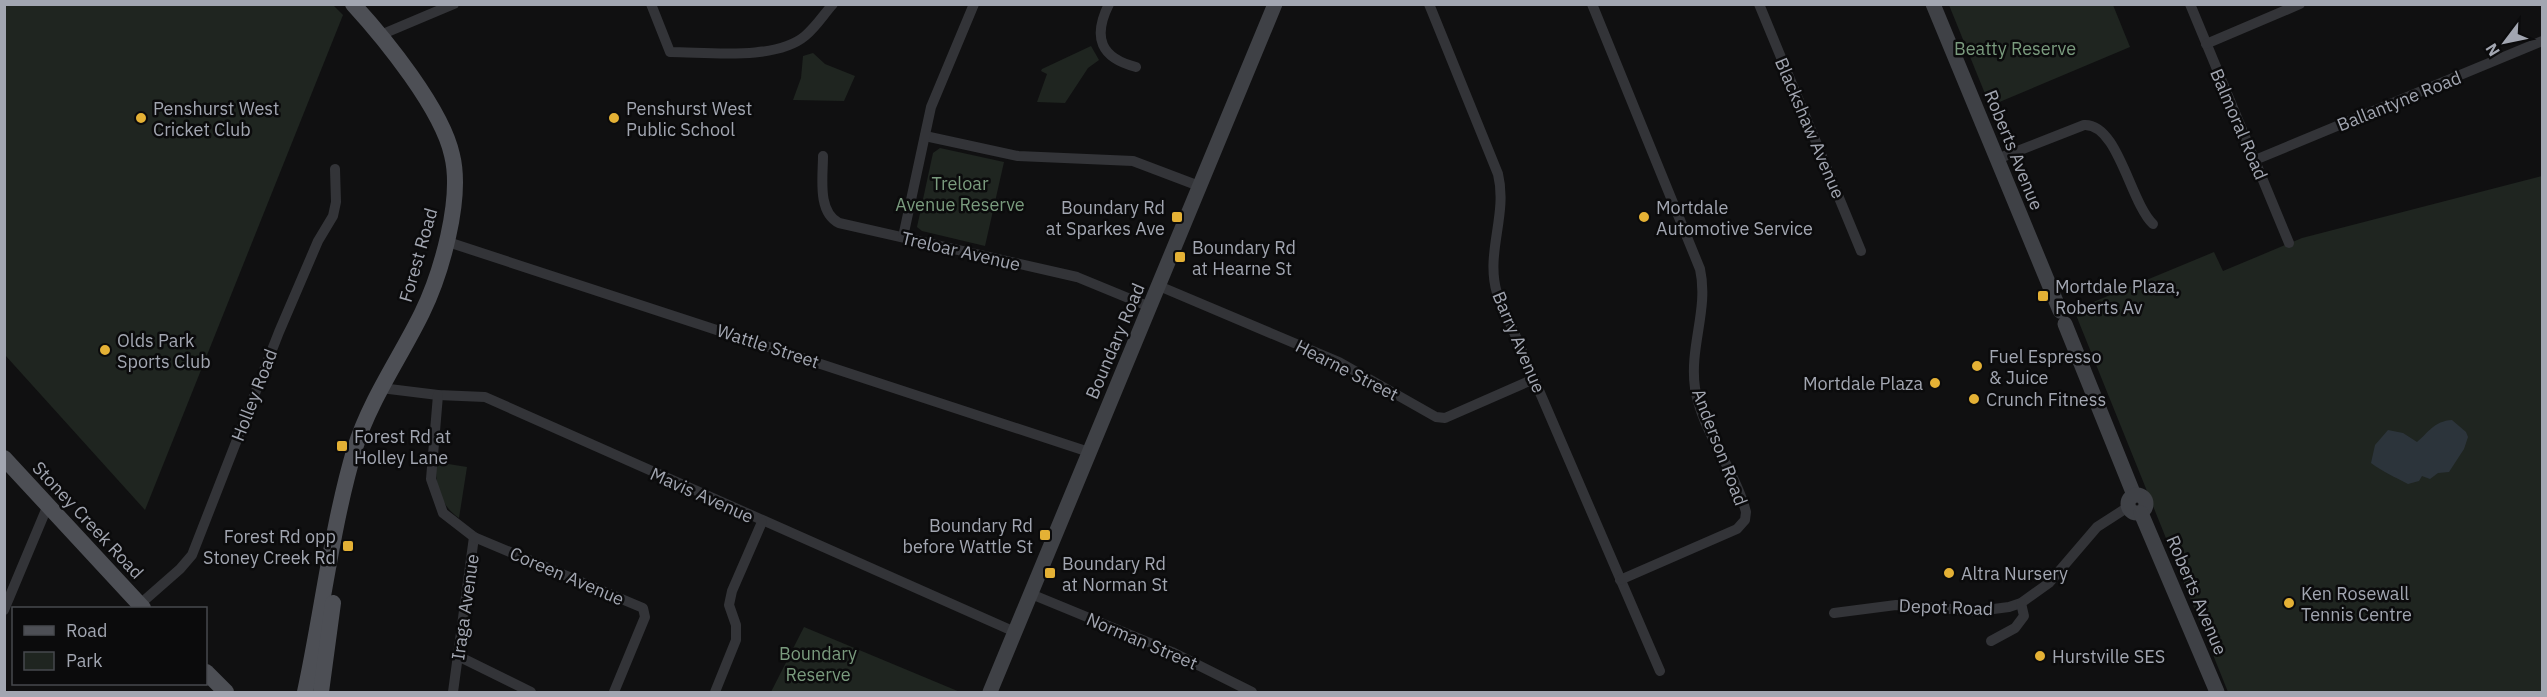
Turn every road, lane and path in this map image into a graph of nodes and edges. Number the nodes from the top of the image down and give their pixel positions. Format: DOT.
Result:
graph roads {
  1 [pos="352,4"];
  2 [pos="454,4"];
  3 [pos="651,4"];
  4 [pos="833,4"];
  5 [pos="974,4"];
  6 [pos="1109,4"];
  7 [pos="1275,4"];
  8 [pos="1429,4"];
  9 [pos="1592,4"];
  10 [pos="1758,4"];
  11 [pos="1933,4"];
  12 [pos="2190,4"];
  13 [pos="2300,4"];
  14 [pos="378,36"];
  15 [pos="2542,41"];
  16 [pos="2206,44"];
  17 [pos="1136,67"];
  18 [pos="926,136"];
  19 [pos="822,156"];
  20 [pos="1997,159"];
  21 [pos="2254,160"];
  22 [pos="335,169"];
  23 [pos="1199,186"];
  24 [pos="2153,224"];
  25 [pos="903,237"];
  26 [pos="445,241"];
  27 [pos="2289,243"];
  28 [pos="1861,251"];
  29 [pos="1159,286"];
  30 [pos="1150,307"];
  31 [pos="1534,379"];
  32 [pos="381,388"];
  33 [pos="438,395"];
  34 [pos="1089,452"];
  35 [pos="4,458"];
  36 [pos="48,505"];
  37 [pos="2134,505"];
  38 [pos="762,522"];
  39 [pos="337,530"];
  40 [pos="474,537"];
  41 [pos="1620,580"];
  42 [pos="1031,594"];
  43 [pos="2021,603"];
  44 [pos="141,607"];
  45 [pos="4,610"];
  46 [pos="1834,613"];
  47 [pos="1015,632"];
  48 [pos="1991,641"];
  49 [pos="458,656"];
  50 [pos="1660,671"];
  51 [pos="207,673"];
  52 [pos="225,693"];
  53 [pos="305,693"];
  54 [pos="321,693"];
  55 [pos="453,693"];
  56 [pos="531,693"];
  57 [pos="614,693"];
  58 [pos="715,693"];
  59 [pos="990,693"];
  60 [pos="1252,693"];
  61 [pos="2217,693"];
  1 -- 14 [label="main road, Forest Road"];
  2 -- 14 [label="street"];
  3 -- 4 [label="street"];
  5 -- 18 [label="street"];
  6 -- 17 [label="street"];
  7 -- 23 [label="main road, Boundary Road"];
  8 -- 31 [label="street, Barry Avenue"];
  9 -- 41 [label="street, Anderson Road"];
  10 -- 28 [label="street, Blackshaw Avenue"];
  11 -- 20 [label="main road, Roberts Avenue"];
  12 -- 16 [label="street, Balmoral Road"];
  13 -- 16 [label="street"];
  14 -- 26 [label="main road, Forest Road"];
  15 -- 21 [label="street, Ballantyne Road"];
  16 -- 21 [label="street, Balmoral Road"];
  18 -- 23 [label="street"];
  18 -- 25 [label="street"];
  19 -- 25 [label="street, Treloar Avenue"];
  20 -- 24 [label="street"];
  20 -- 37 [label="main road, Roberts Avenue"];
  21 -- 27 [label="street, Balmoral Road"];
  22 -- 44 [label="street, Holley Road"];
  23 -- 29 [label="main road, Boundary Road"];
  25 -- 30 [label="street, Treloar Avenue"];
  26 -- 32 [label="main road, Forest Road"];
  26 -- 34 [label="street, Wattle Street"];
  29 -- 30 [label="main road, Boundary Road"];
  29 -- 31 [label="street, Hearne Street"];
  30 -- 34 [label="main road, Boundary Road"];
  31 -- 41 [label="street, Barry Avenue"];
  32 -- 33 [label="street, Mavis Avenue"];
  32 -- 39 [label="main road, Forest Road"];
  33 -- 38 [label="street, Mavis Avenue"];
  33 -- 40 [label="street, Iraga Avenue"];
  34 -- 42 [label="main road, Boundary Road"];
  35 -- 36 [label="main road, Stoney Creek Road"];
  36 -- 44 [label="main road, Stoney Creek Road"];
  36 -- 45 [label="street"];
  37 -- 43 [label="street, Depot Road"];
  37 -- 61 [label="main road, Roberts Avenue"];
  38 -- 47 [label="street, Mavis Avenue"];
  38 -- 58 [label="street"];
  39 -- 53 [label="main road, Forest Road"];
  39 -- 54 [label="main road, Forest Road"];
  40 -- 49 [label="street, Iraga Avenue"];
  40 -- 57 [label="street, Coreen Avenue"];
  41 -- 50 [label="street, Barry Avenue"];
  42 -- 47 [label="main road, Boundary Road"];
  42 -- 60 [label="street, Norman Street"];
  43 -- 46 [label="street, Depot Road"];
  43 -- 48 [label="street"];
  47 -- 59 [label="main road, Boundary Road"];
  49 -- 55 [label="street, Iraga Avenue"];
  49 -- 56 [label="street"];
  51 -- 52 [label="main road"];
}
